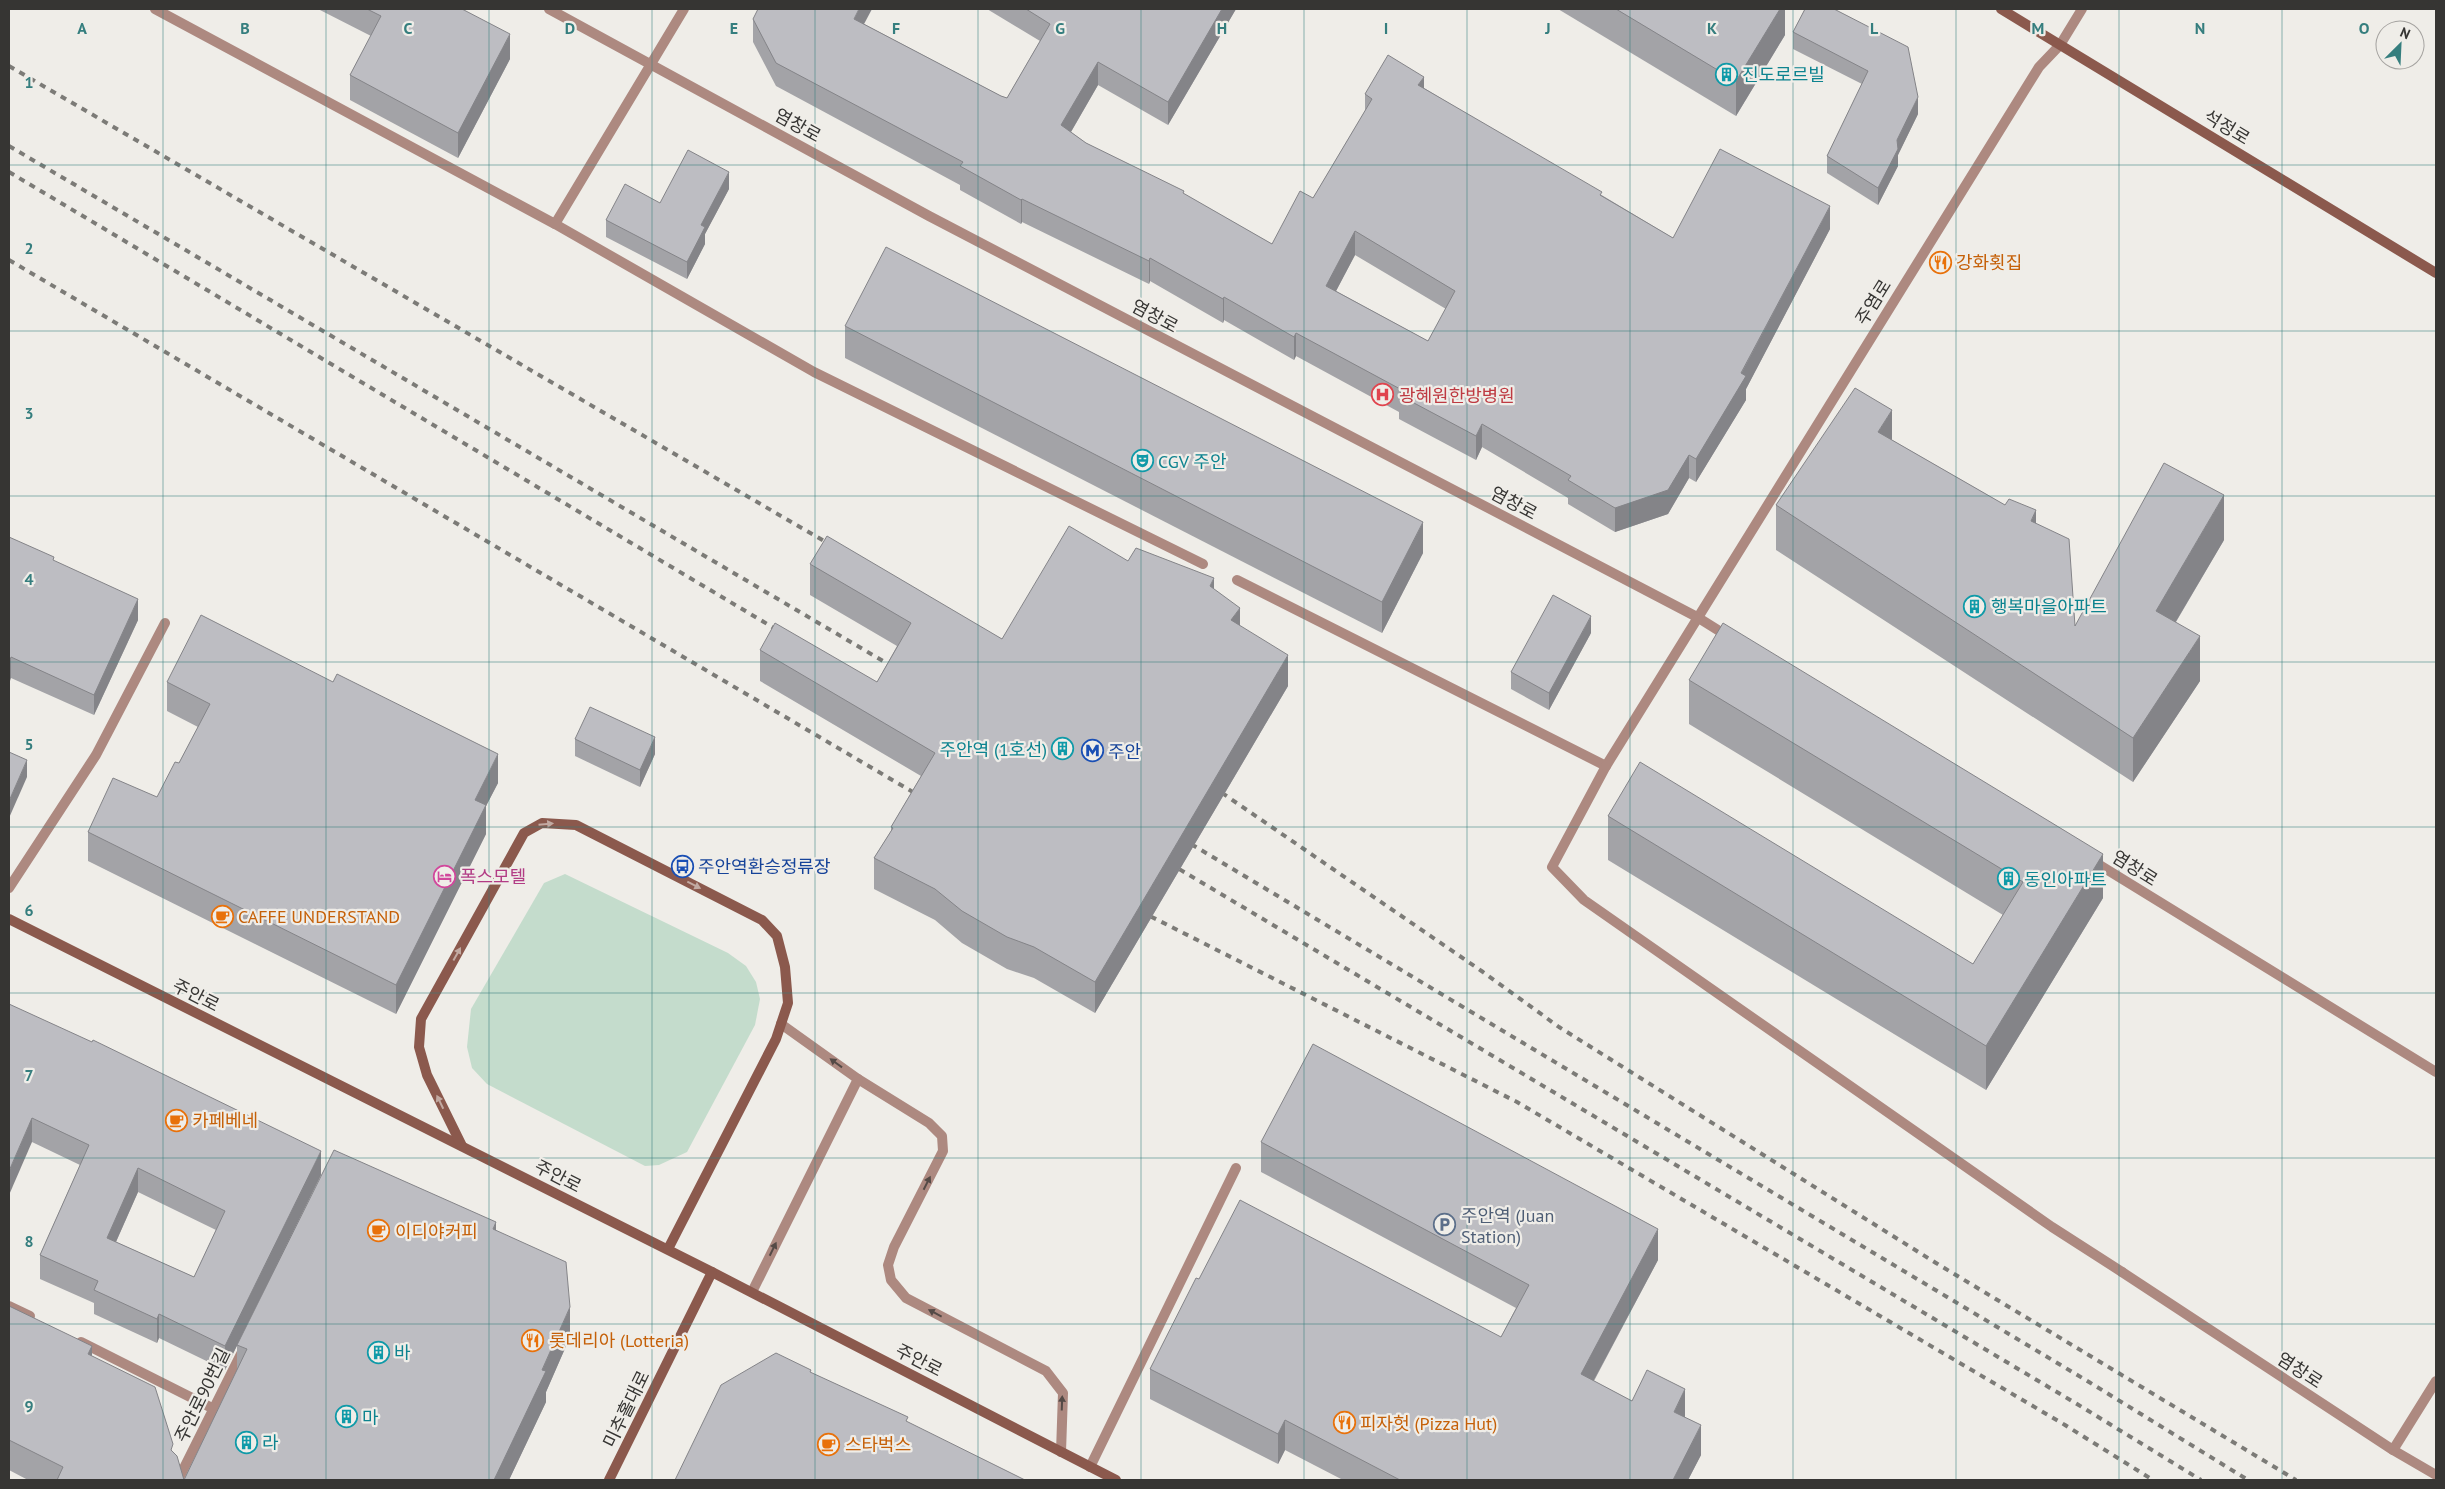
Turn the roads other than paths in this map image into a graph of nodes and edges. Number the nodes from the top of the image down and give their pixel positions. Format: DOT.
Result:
graph roads {
  1 [pos="155,9"];
  2 [pos="549,9"];
  3 [pos="684,9"];
  4 [pos="2001,9"];
  5 [pos="2082,9"];
  6 [pos="2060,44"];
  7 [pos="652,63"];
  8 [pos="555,224"];
  9 [pos="2436,274"];
  10 [pos="1204,564"];
  11 [pos="1237,580"];
  12 [pos="1697,617"];
  13 [pos="166,623"];
  14 [pos="1740,643"];
  15 [pos="1606,766"];
  16 [pos="2088,858"];
  17 [pos="9,888"];
  18 [pos="9,919"];
  19 [pos="781,1024"];
  20 [pos="2436,1072"];
  21 [pos="858,1079"];
  22 [pos="462,1146"];
  23 [pos="1236,1168"];
  24 [pos="668,1249"];
  25 [pos="712,1272"];
  26 [pos="752,1292"];
  27 [pos="9,1306"];
  28 [pos="36,1319"];
  29 [pos="71,1337"];
  30 [pos="249,1337"];
  31 [pos="2436,1381"];
  32 [pos="214,1409"];
  33 [pos="2393,1450"];
  34 [pos="1061,1452"];
  35 [pos="1090,1467"];
  36 [pos="2436,1475"];
  37 [pos="1102,1477"];
  38 [pos="178,1480"];
  39 [pos="609,1480"];
  40 [pos="1116,1480"];
  1 -- 8 [label="street"];
  2 -- 7 [label="street, 염창로"];
  3 -- 7 [label="street"];
  4 -- 6 [label="main road, 석정로"];
  5 -- 6 [label="street, 주염로"];
  6 -- 9 [label="main road, 석정로"];
  6 -- 12 [label="street, 주염로"];
  7 -- 8 [label="street"];
  7 -- 12 [label="street, 염창로"];
  8 -- 10 [label="street"];
  11 -- 15 [label="street"];
  12 -- 14 [label="street, 염창로"];
  12 -- 15 [label="street, 주염로"];
  13 -- 17 [label="street"];
  15 -- 33 [label="street, 염창로"];
  16 -- 20 [label="street, 염창로"];
  18 -- 22 [label="main road, 주안로"];
  21 -- 19 [label="street, one-way"];
  22 -- 19 [label="main road, one-way"];
  19 -- 24 [label="main road"];
  26 -- 21 [label="street, one-way"];
  34 -- 21 [label="street, one-way"];
  22 -- 24 [label="main road, 주안로"];
  23 -- 35 [label="street"];
  24 -- 25 [label="main road, 주안로"];
  25 -- 26 [label="main road, 주안로"];
  25 -- 39 [label="main road, 미추홀대로"];
  26 -- 34 [label="main road, 주안로"];
  27 -- 28 [label="street"];
  29 -- 32 [label="street"];
  30 -- 32 [label="street, 주안로90번길"];
  31 -- 33 [label="street"];
  32 -- 38 [label="street, 주안로90번길"];
  33 -- 36 [label="street, 염창로"];
  34 -- 35 [label="main road, 주안로"];
  35 -- 37 [label="main road, 주안로"];
  37 -- 40 [label="main road, 주안로"];
}
